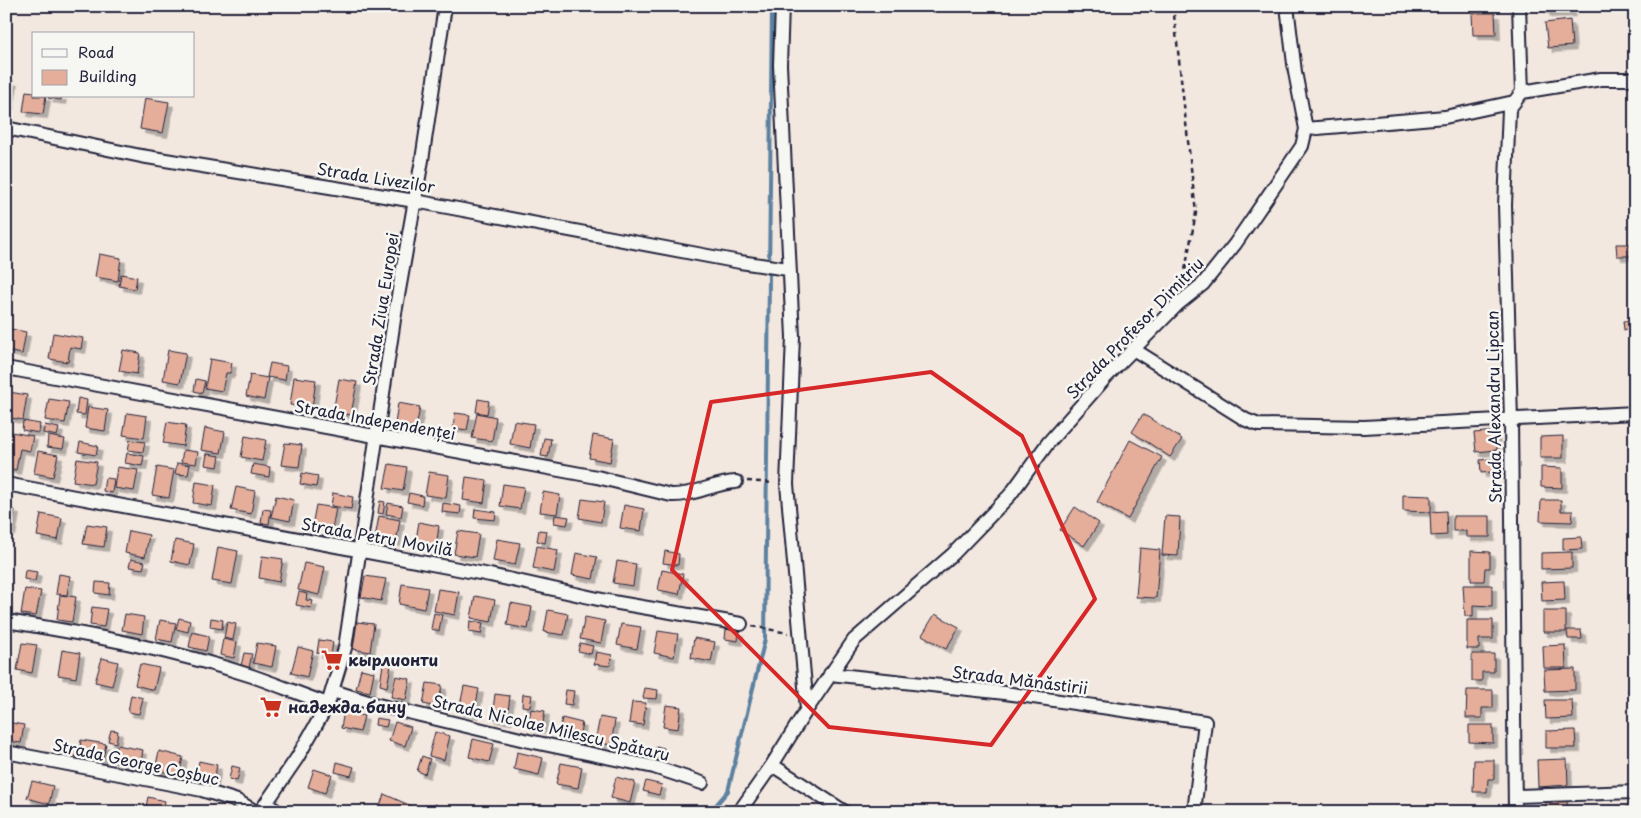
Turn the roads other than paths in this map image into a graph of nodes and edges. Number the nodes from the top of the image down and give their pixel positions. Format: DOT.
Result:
graph roads {
  1 [pos="445,6"];
  2 [pos="782,6"];
  3 [pos="1287,6"];
  4 [pos="1519,6"];
  5 [pos="1635,79"];
  6 [pos="1518,97"];
  7 [pos="6,128"];
  8 [pos="1306,129"];
  9 [pos="415,201"];
  10 [pos="782,268"];
  11 [pos="1133,349"];
  12 [pos="6,368"];
  13 [pos="1635,413"];
  14 [pos="1511,420"];
  15 [pos="376,437"];
  16 [pos="736,482"];
  17 [pos="6,484"];
  18 [pos="358,551"];
  19 [pos="6,621"];
  20 [pos="741,624"];
  21 [pos="830,674"];
  22 [pos="333,691"];
  23 [pos="328,704"];
  24 [pos="807,709"];
  25 [pos="6,752"];
  26 [pos="772,765"];
  27 [pos="702,783"];
  28 [pos="1635,792"];
  29 [pos="1515,796"];
  30 [pos="261,809"];
  31 [pos="279,812"];
  32 [pos="739,812"];
  33 [pos="845,812"];
  34 [pos="1194,812"];
  35 [pos="1515,812"];
  1 -- 9 [label="street, Strada Ziua Europei"];
  2 -- 10 [label="street"];
  3 -- 8 [label="street"];
  4 -- 6 [label="street, Strada Alexandru Lipcan"];
  5 -- 6 [label="street"];
  6 -- 8 [label="street"];
  6 -- 14 [label="street, Strada Alexandru Lipcan"];
  7 -- 9 [label="street, Strada Livezilor"];
  8 -- 11 [label="street, Strada Profesor Dimitriu"];
  9 -- 10 [label="street, Strada Livezilor"];
  9 -- 15 [label="street, Strada Ziua Europei"];
  10 -- 24 [label="street"];
  11 -- 14 [label="street"];
  11 -- 21 [label="street, Strada Profesor Dimitriu"];
  12 -- 15 [label="street, Strada Independenței"];
  13 -- 14 [label="street"];
  14 -- 29 [label="street, Strada Alexandru Lipcan"];
  15 -- 16 [label="street, Strada Independenței"];
  15 -- 18 [label="street, Strada Ziua Europei"];
  17 -- 18 [label="street, Strada Petru Movilă"];
  18 -- 20 [label="street, Strada Petru Movilă"];
  18 -- 22 [label="street, Strada Ziua Europei"];
  19 -- 23 [label="street"];
  21 -- 24 [label="street, Strada Profesor Dimitriu"];
  21 -- 34 [label="street, Strada Mănăstirii"];
  22 -- 23 [label="street, Strada Ziua Europei"];
  22 -- 27 [label="street, Strada Nicolae Milescu Spătaru"];
  23 -- 30 [label="street, Strada Ziua Europei"];
  24 -- 26 [label="street, Strada Profesor Dimitriu"];
  25 -- 30 [label="street, Strada George Coșbuc"];
  26 -- 32 [label="street, Strada Profesor Dimitriu"];
  26 -- 33 [label="street"];
  28 -- 29 [label="street"];
  29 -- 35 [label="street, Strada Alexandru Lipcan"];
  30 -- 31 [label="street, Strada George Coșbuc"];
}
